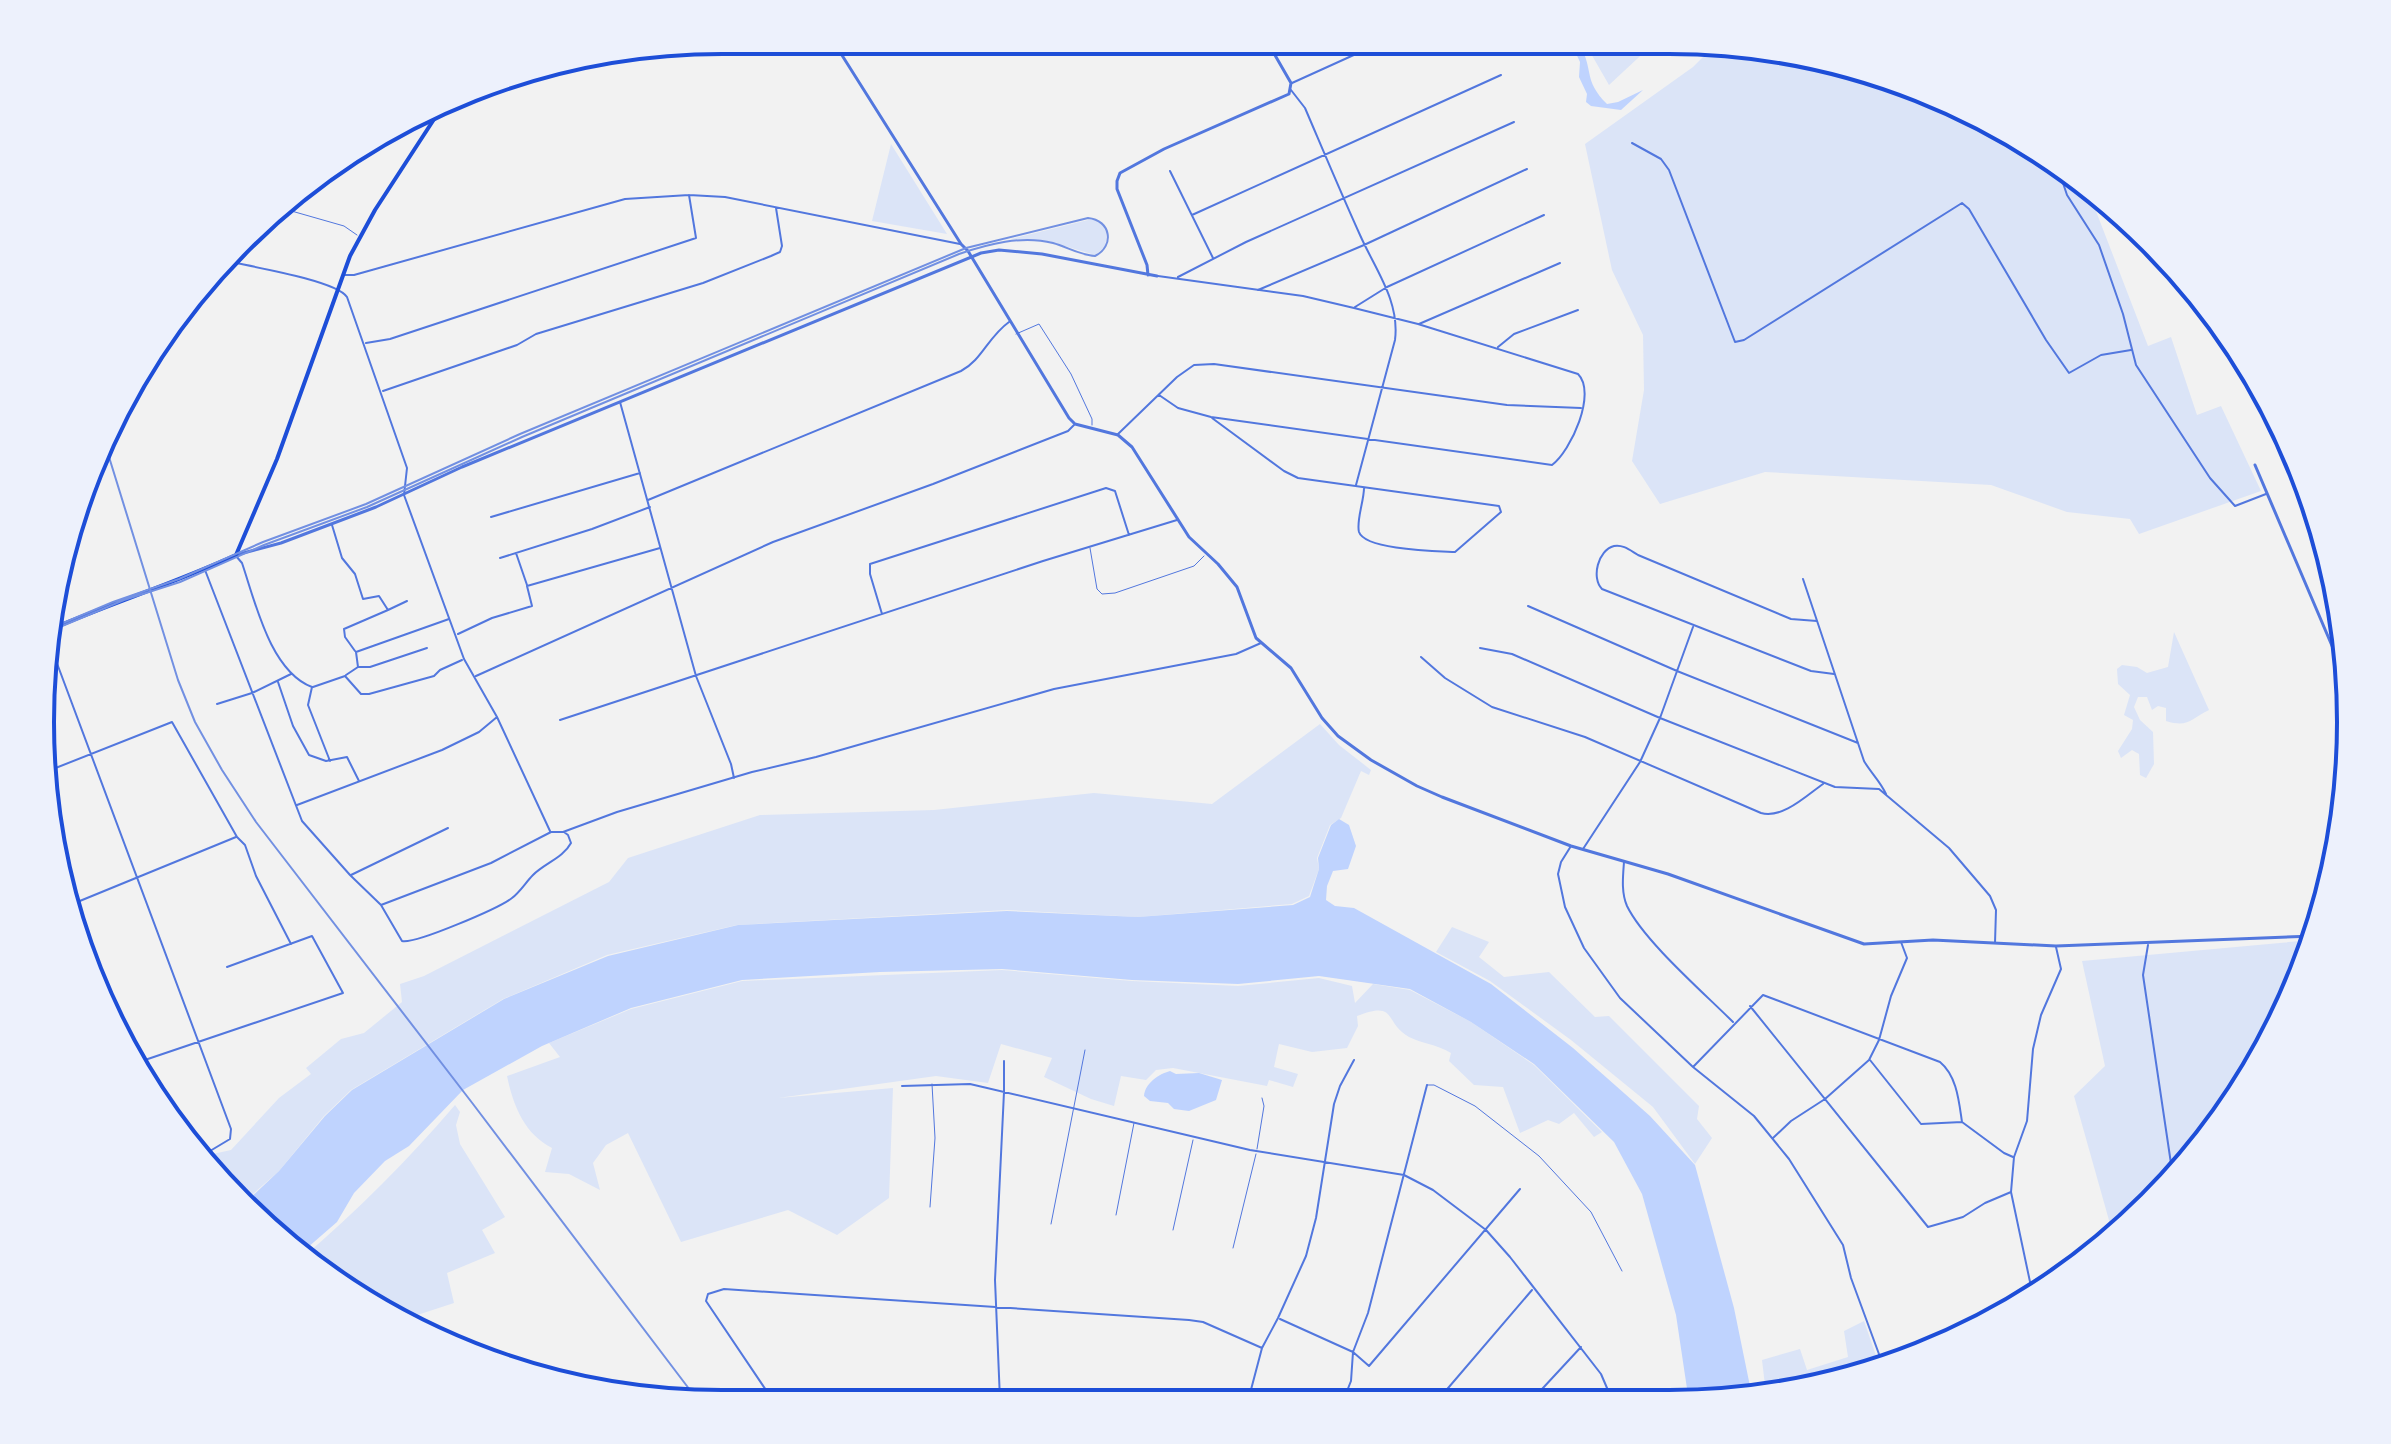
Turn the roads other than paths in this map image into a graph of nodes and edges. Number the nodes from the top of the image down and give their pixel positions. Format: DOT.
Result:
graph roads {
  1 [pos="841,54"];
  2 [pos="1274,54"];
  3 [pos="1356,54"];
  4 [pos="1501,75"];
  5 [pos="1291,83"];
  6 [pos="1291,90"];
  7 [pos="434,120"];
  8 [pos="1514,122"];
  9 [pos="1632,143"];
  10 [pos="1325,154"];
  11 [pos="1527,169"];
  12 [pos="1170,171"];
  13 [pos="2063,183"];
  14 [pos="689,195"];
  15 [pos="1345,199"];
  16 [pos="776,208"];
  17 [pos="292,211"];
  18 [pos="1192,215"];
  19 [pos="1544,215"];
  20 [pos="359,237"];
  21 [pos="961,244"];
  22 [pos="1364,245"];
  23 [pos="970,256"];
  24 [pos="1213,260"];
  25 [pos="1560,263"];
  26 [pos="237,264"];
  27 [pos="343,274"];
  28 [pos="1148,275"];
  29 [pos="1157,276"];
  30 [pos="1177,278"];
  31 [pos="1387,287"];
  32 [pos="338,288"];
  33 [pos="1257,290"];
  34 [pos="1354,308"];
  35 [pos="1578,310"];
  36 [pos="1394,320"];
  37 [pos="1009,322"];
  38 [pos="1418,324"];
  39 [pos="1016,334"];
  40 [pos="365,343"];
  41 [pos="1497,347"];
  42 [pos="2131,350"];
  43 [pos="1381,388"];
  44 [pos="382,391"];
  45 [pos="1159,395"];
  46 [pos="620,402"];
  47 [pos="1581,408"];
  48 [pos="1211,417"];
  49 [pos="1075,424"];
  50 [pos="1092,427"];
  51 [pos="1118,435"];
  52 [pos="1368,439"];
  53 [pos="2255,465"];
  54 [pos="640,473"];
  55 [pos="1356,487"];
  56 [pos="1364,488"];
  57 [pos="2268,494"];
  58 [pos="404,495"];
  59 [pos="648,500"];
  60 [pos="650,507"];
  61 [pos="491,517"];
  62 [pos="1177,520"];
  63 [pos="331,524"];
  64 [pos="1129,535"];
  65 [pos="1090,546"];
  66 [pos="661,548"];
  67 [pos="516,553"];
  68 [pos="1206,554"];
  69 [pos="236,555"];
  70 [pos="500,558"];
  71 [pos="205,569"];
  72 [pos="1803,579"];
  73 [pos="527,586"];
  74 [pos="670,589"];
  75 [pos="407,601"];
  76 [pos="1528,606"];
  77 [pos="388,610"];
  78 [pos="883,615"];
  79 [pos="451,619"];
  80 [pos="1817,621"];
  81 [pos="62,625"];
  82 [pos="1694,625"];
  83 [pos="457,634"];
  84 [pos="1262,643"];
  85 [pos="2332,646"];
  86 [pos="427,648"];
  87 [pos="1480,648"];
  88 [pos="356,652"];
  89 [pos="1421,657"];
  90 [pos="464,659"];
  91 [pos="57,662"];
  92 [pos="358,667"];
  93 [pos="1677,671"];
  94 [pos="292,673"];
  95 [pos="1834,674"];
  96 [pos="345,676"];
  97 [pos="696,676"];
  98 [pos="475,677"];
  99 [pos="278,682"];
  100 [pos="312,687"];
  101 [pos="252,693"];
  102 [pos="217,704"];
  103 [pos="497,717"];
  104 [pos="1660,718"];
  105 [pos="560,720"];
  106 [pos="1858,743"];
  107 [pos="92,752"];
  108 [pos="330,761"];
  109 [pos="1640,762"];
  110 [pos="55,768"];
  111 [pos="734,779"];
  112 [pos="359,781"];
  113 [pos="1824,783"];
  114 [pos="1886,795"];
  115 [pos="296,806"];
  116 [pos="448,828"];
  117 [pos="551,832"];
  118 [pos="563,832"];
  119 [pos="237,837"];
  120 [pos="1571,846"];
  121 [pos="1582,850"];
  122 [pos="1624,862"];
  123 [pos="350,875"];
  124 [pos="137,878"];
  125 [pos="79,901"];
  126 [pos="381,905"];
  127 [pos="2302,936"];
  128 [pos="1901,942"];
  129 [pos="2148,943"];
  130 [pos="291,944"];
  131 [pos="1995,944"];
  132 [pos="2056,946"];
  133 [pos="227,967"];
  134 [pos="1750,1006"];
  135 [pos="1734,1023"];
  136 [pos="1879,1040"];
  137 [pos="200,1042"];
  138 [pos="1085,1050"];
  139 [pos="146,1060"];
  140 [pos="1354,1060"];
  141 [pos="1869,1060"];
  142 [pos="1004,1061"];
  143 [pos="1693,1067"];
  144 [pos="932,1084"];
  145 [pos="1427,1085"];
  146 [pos="902,1086"];
  147 [pos="1004,1092"];
  148 [pos="1262,1098"];
  149 [pos="1825,1099"];
  150 [pos="1073,1108"];
  151 [pos="1962,1122"];
  152 [pos="1134,1123"];
  153 [pos="1194,1137"];
  154 [pos="1772,1139"];
  155 [pos="210,1151"];
  156 [pos="1256,1151"];
  157 [pos="2014,1157"];
  158 [pos="2171,1162"];
  159 [pos="1326,1164"];
  160 [pos="1404,1175"];
  161 [pos="1520,1189"];
  162 [pos="2011,1192"];
  163 [pos="930,1207"];
  164 [pos="1116,1215"];
  165 [pos="1051,1224"];
  166 [pos="1173,1230"];
  167 [pos="1486,1230"];
  168 [pos="1233,1248"];
  169 [pos="1622,1271"];
  170 [pos="2030,1283"];
  171 [pos="1533,1289"];
  172 [pos="997,1309"];
  173 [pos="1278,1318"];
  174 [pos="1581,1347"];
  175 [pos="1262,1348"];
  176 [pos="1353,1352"];
  177 [pos="1880,1356"];
  178 [pos="766,1390"];
  179 [pos="1000,1390"];
  180 [pos="1251,1390"];
  181 [pos="1347,1390"];
  182 [pos="1446,1390"];
  183 [pos="1541,1390"];
  184 [pos="1608,1390"];
  1 -- 21 [label="street"];
  2 -- 5 [label="street"];
  3 -- 5 [label="street"];
  4 -- 10 [label="street"];
  5 -- 6 [label="street"];
  6 -- 10 [label="street"];
  6 -- 28 [label="street"];
  7 -- 20 [label="main road"];
  8 -- 15 [label="street"];
  9 -- 42 [label="street"];
  10 -- 15 [label="street"];
  10 -- 18 [label="street"];
  11 -- 22 [label="street"];
  12 -- 18 [label="street"];
  13 -- 42 [label="street"];
  14 -- 16 [label="street"];
  14 -- 27 [label="street"];
  14 -- 40 [label="street"];
  15 -- 22 [label="street"];
  15 -- 24 [label="street"];
  16 -- 21 [label="street"];
  16 -- 44 [label="street"];
  17 -- 20 [label="lane"];
  18 -- 24 [label="street"];
  19 -- 31 [label="street"];
  20 -- 27 [label="main road"];
  21 -- 23 [label="street"];
  22 -- 31 [label="street"];
  22 -- 33 [label="street"];
  23 -- 28 [label="street"];
  23 -- 37 [label="street"];
  23 -- 46 [label="street"];
  24 -- 30 [label="street"];
  25 -- 38 [label="street"];
  26 -- 32 [label="street"];
  27 -- 32 [label="main road"];
  28 -- 29 [label="street"];
  29 -- 30 [label="street"];
  30 -- 33 [label="street"];
  31 -- 34 [label="street"];
  31 -- 36 [label="street"];
  32 -- 40 [label="street"];
  32 -- 69 [label="main road"];
  33 -- 34 [label="street"];
  34 -- 36 [label="street"];
  35 -- 41 [label="street"];
  36 -- 38 [label="street"];
  36 -- 43 [label="street"];
  37 -- 39 [label="street"];
  37 -- 59 [label="street"];
  38 -- 41 [label="street"];
  39 -- 49 [label="street"];
  39 -- 50 [label="lane"];
  40 -- 44 [label="street"];
  41 -- 47 [label="street"];
  42 -- 57 [label="street"];
  43 -- 45 [label="street"];
  43 -- 47 [label="street"];
  43 -- 52 [label="street"];
  44 -- 58 [label="street"];
  45 -- 48 [label="street"];
  45 -- 51 [label="street"];
  46 -- 54 [label="street"];
  46 -- 58 [label="street"];
  47 -- 52 [label="street"];
  48 -- 52 [label="street"];
  48 -- 55 [label="street"];
  49 -- 50 [label="street"];
  49 -- 74 [label="street"];
  50 -- 51 [label="street"];
  51 -- 62 [label="street"];
  52 -- 55 [label="street"];
  53 -- 57 [label="street"];
  54 -- 59 [label="street"];
  54 -- 61 [label="street"];
  55 -- 56 [label="street"];
  56 -- 56 [label="street"];
  57 -- 85 [label="street"];
  58 -- 63 [label="street"];
  58 -- 79 [label="street"];
  59 -- 60 [label="street"];
  60 -- 66 [label="street"];
  60 -- 67 [label="street"];
  62 -- 64 [label="street"];
  62 -- 68 [label="street"];
  63 -- 69 [label="street"];
  63 -- 77 [label="street"];
  64 -- 65 [label="street"];
  64 -- 78 [label="street"];
  65 -- 68 [label="lane"];
  65 -- 78 [label="street"];
  66 -- 73 [label="street"];
  66 -- 74 [label="street"];
  67 -- 70 [label="street"];
  67 -- 73 [label="street"];
  68 -- 84 [label="street"];
  69 -- 71 [label="main road"];
  69 -- 94 [label="street"];
  71 -- 81 [label="main road"];
  71 -- 101 [label="street"];
  72 -- 80 [label="street"];
  73 -- 83 [label="street"];
  74 -- 97 [label="street"];
  74 -- 98 [label="street"];
  75 -- 77 [label="street"];
  76 -- 93 [label="street"];
  77 -- 88 [label="street"];
  78 -- 97 [label="street"];
  79 -- 83 [label="street"];
  79 -- 88 [label="street"];
  80 -- 82 [label="street"];
  80 -- 95 [label="street"];
  82 -- 93 [label="street"];
  82 -- 95 [label="street"];
  83 -- 90 [label="street"];
  84 -- 111 [label="street"];
  84 -- 120 [label="street"];
  86 -- 92 [label="street"];
  87 -- 104 [label="street"];
  88 -- 92 [label="street"];
  89 -- 109 [label="street"];
  90 -- 96 [label="street"];
  90 -- 98 [label="street"];
  91 -- 107 [label="street"];
  92 -- 96 [label="street"];
  93 -- 104 [label="street"];
  93 -- 106 [label="street"];
  94 -- 99 [label="street"];
  94 -- 100 [label="street"];
  95 -- 106 [label="street"];
  96 -- 100 [label="street"];
  97 -- 105 [label="street"];
  97 -- 111 [label="street"];
  98 -- 103 [label="street"];
  99 -- 101 [label="street"];
  99 -- 108 [label="street"];
  100 -- 108 [label="street"];
  101 -- 102 [label="street"];
  101 -- 115 [label="street"];
  103 -- 112 [label="street"];
  103 -- 117 [label="street"];
  104 -- 109 [label="street"];
  104 -- 113 [label="street"];
  106 -- 114 [label="street"];
  107 -- 110 [label="street"];
  107 -- 119 [label="street"];
  107 -- 124 [label="street"];
  108 -- 112 [label="street"];
  109 -- 113 [label="street"];
  109 -- 121 [label="street"];
  111 -- 118 [label="street"];
  112 -- 115 [label="street"];
  113 -- 114 [label="street"];
  114 -- 131 [label="street"];
  115 -- 123 [label="street"];
  116 -- 123 [label="street"];
  117 -- 118 [label="street"];
  117 -- 126 [label="street"];
  118 -- 126 [label="street"];
  119 -- 124 [label="street"];
  119 -- 130 [label="street"];
  120 -- 121 [label="street"];
  120 -- 143 [label="street"];
  121 -- 122 [label="street"];
  122 -- 128 [label="street"];
  122 -- 135 [label="street"];
  123 -- 126 [label="street"];
  124 -- 125 [label="street"];
  124 -- 137 [label="street"];
  127 -- 129 [label="street"];
  128 -- 131 [label="street"];
  128 -- 136 [label="street"];
  129 -- 132 [label="street"];
  129 -- 158 [label="street"];
  130 -- 133 [label="street"];
  130 -- 137 [label="street"];
  131 -- 132 [label="street"];
  132 -- 157 [label="street"];
  134 -- 135 [label="street"];
  134 -- 136 [label="street"];
  134 -- 149 [label="street"];
  135 -- 143 [label="street"];
  136 -- 141 [label="street"];
  136 -- 151 [label="street"];
  137 -- 139 [label="street"];
  137 -- 155 [label="street"];
  138 -- 150 [label="lane"];
  140 -- 159 [label="street"];
  141 -- 149 [label="street"];
  141 -- 151 [label="street"];
  142 -- 147 [label="street"];
  143 -- 154 [label="street"];
  144 -- 146 [label="street"];
  144 -- 147 [label="street"];
  144 -- 163 [label="lane"];
  145 -- 160 [label="street"];
  145 -- 169 [label="lane"];
  147 -- 150 [label="street"];
  147 -- 172 [label="street"];
  148 -- 156 [label="lane"];
  149 -- 154 [label="street"];
  149 -- 162 [label="street"];
  150 -- 152 [label="street"];
  150 -- 165 [label="lane"];
  151 -- 157 [label="street"];
  152 -- 153 [label="street"];
  152 -- 164 [label="lane"];
  153 -- 156 [label="street"];
  153 -- 166 [label="lane"];
  154 -- 177 [label="street"];
  156 -- 159 [label="street"];
  156 -- 168 [label="lane"];
  157 -- 162 [label="street"];
  159 -- 160 [label="street"];
  159 -- 173 [label="street"];
  160 -- 167 [label="street"];
  160 -- 176 [label="street"];
  161 -- 167 [label="street"];
  162 -- 170 [label="street"];
  167 -- 171 [label="street"];
  167 -- 176 [label="street"];
  171 -- 174 [label="street"];
  171 -- 182 [label="street"];
  172 -- 175 [label="street"];
  172 -- 178 [label="street"];
  172 -- 179 [label="street"];
  173 -- 175 [label="street"];
  173 -- 176 [label="street"];
  174 -- 183 [label="street"];
  174 -- 184 [label="street"];
  175 -- 180 [label="street"];
  176 -- 181 [label="street"];
}
